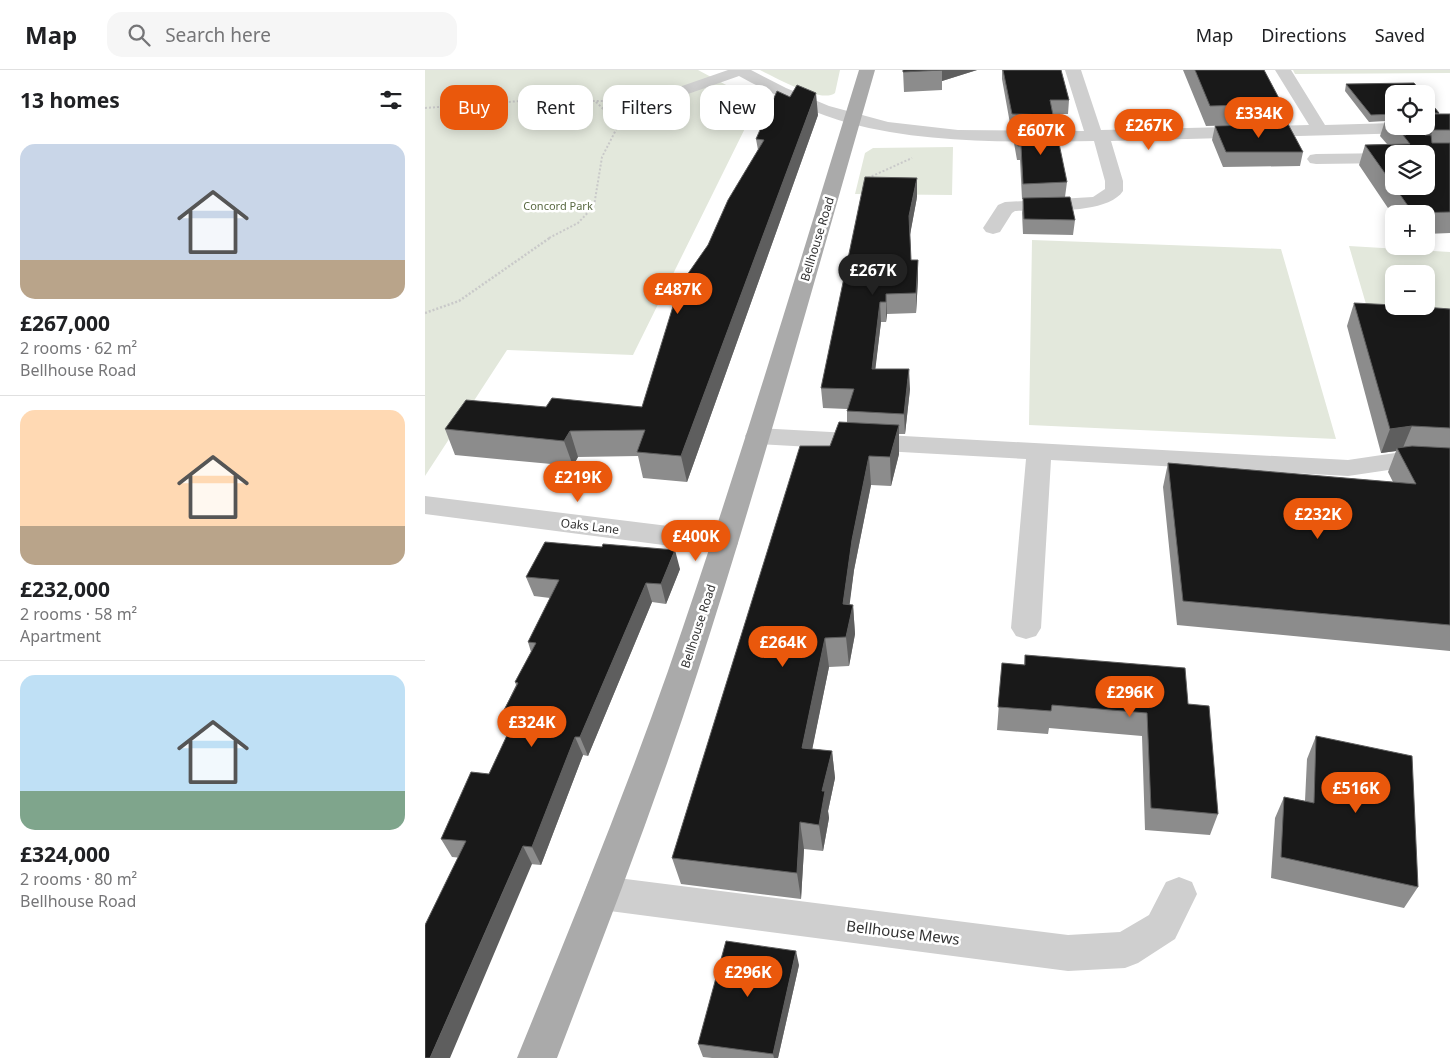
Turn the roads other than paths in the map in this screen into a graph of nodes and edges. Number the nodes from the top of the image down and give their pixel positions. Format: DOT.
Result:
graph roads {
  1 [pos="739,70"];
  2 [pos="867,70"];
  3 [pos="1073,70"];
  4 [pos="1283,70"];
  5 [pos="690,88"];
  6 [pos="853,119"];
  7 [pos="1450,127"];
  8 [pos="1320,130"];
  9 [pos="1097,135"];
  10 [pos="1385,158"];
  11 [pos="1316,159"];
  12 [pos="993,228"];
  13 [pos="757,436"];
  14 [pos="1039,451"];
  15 [pos="1450,463"];
  16 [pos="425,505"];
  17 [pos="725,543"];
  18 [pos="1027,628"];
  19 [pos="602,893"];
  20 [pos="1179,894"];
  21 [pos="537,1058"];
  1 -- 5 [label="street"];
  1 -- 6 [label="street"];
  2 -- 6 [label="main road, Bellhouse Road"];
  3 -- 9 [label="street"];
  4 -- 8 [label="street"];
  6 -- 9 [label="street"];
  6 -- 13 [label="main road, Bellhouse Road"];
  7 -- 8 [label="street"];
  8 -- 9 [label="street"];
  9 -- 12 [label="street"];
  10 -- 11 [label="street"];
  13 -- 14 [label="street"];
  13 -- 17 [label="main road, Bellhouse Road"];
  14 -- 15 [label="street"];
  14 -- 18 [label="street"];
  16 -- 17 [label="street, Oaks Lane"];
  17 -- 19 [label="main road, Bellhouse Road"];
  19 -- 20 [label="street, Bellhouse Mews"];
  19 -- 21 [label="main road, Bellhouse Road"];
}
